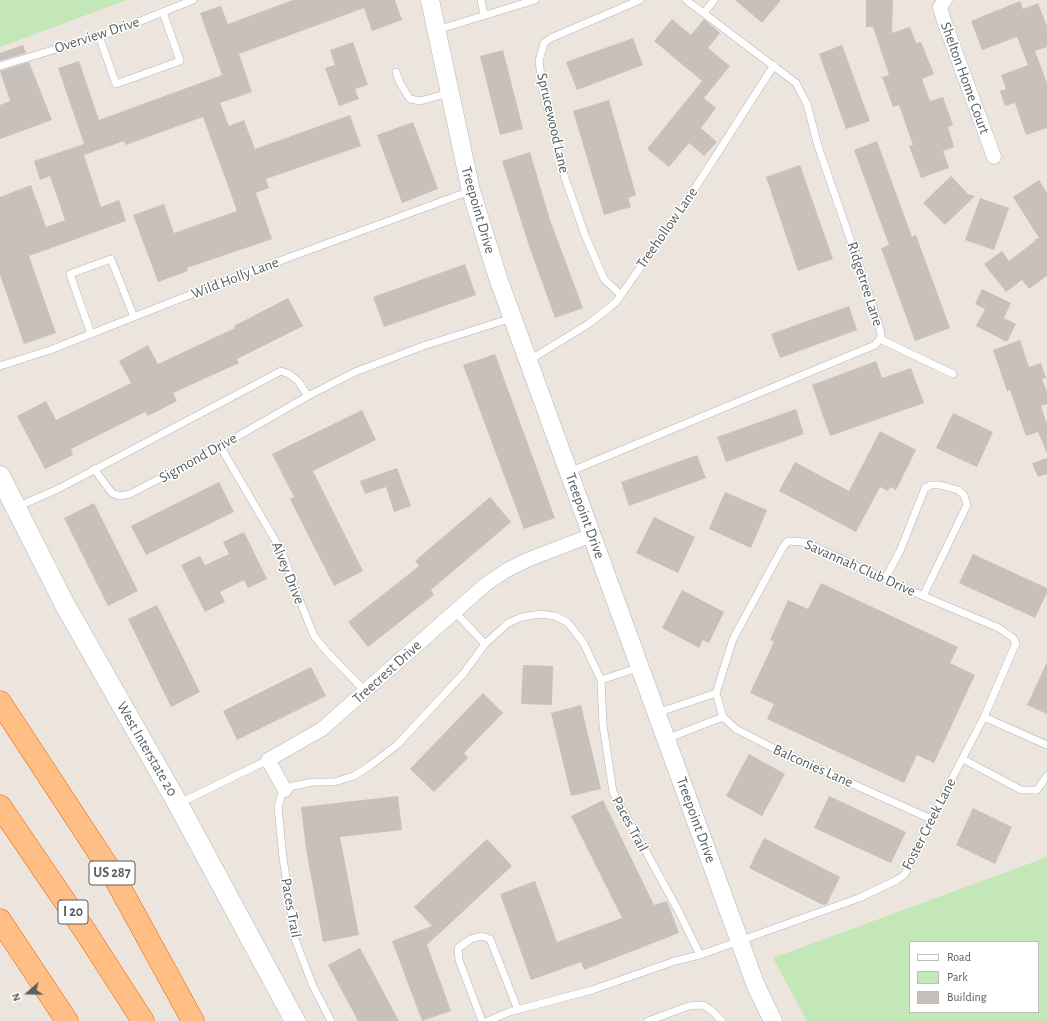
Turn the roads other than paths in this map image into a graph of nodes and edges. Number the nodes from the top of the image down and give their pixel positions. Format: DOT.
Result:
graph roads {
  1 [pos="193,0"];
  2 [pos="430,0"];
  3 [pos="482,0"];
  4 [pos="534,0"];
  5 [pos="640,0"];
  6 [pos="686,0"];
  7 [pos="714,0"];
  8 [pos="945,0"];
  9 [pos="163,12"];
  10 [pos="704,13"];
  11 [pos="484,15"];
  12 [pos="436,30"];
  13 [pos="99,36"];
  14 [pos="774,65"];
  15 [pos="0,66"];
  16 [pos="396,72"];
  17 [pos="449,93"];
  18 [pos="994,156"];
  19 [pos="470,191"];
  20 [pos="620,295"];
  21 [pos="134,317"];
  22 [pos="512,318"];
  23 [pos="92,334"];
  24 [pos="880,339"];
  25 [pos="528,361"];
  26 [pos="0,366"];
  27 [pos="953,374"];
  28 [pos="308,396"];
  29 [pos="220,446"];
  30 [pos="94,469"];
  31 [pos="569,472"];
  32 [pos="0,476"];
  33 [pos="17,507"];
  34 [pos="592,535"];
  35 [pos="885,580"];
  36 [pos="923,596"];
  37 [pos="455,612"];
  38 [pos="1010,636"];
  39 [pos="485,644"];
  40 [pos="640,667"];
  41 [pos="601,680"];
  42 [pos="366,692"];
  43 [pos="716,693"];
  44 [pos="0,702"];
  45 [pos="657,713"];
  46 [pos="724,717"];
  47 [pos="984,717"];
  48 [pos="666,739"];
  49 [pos="1047,745"];
  50 [pos="963,759"];
  51 [pos="268,760"];
  52 [pos="1047,776"];
  53 [pos="285,790"];
  54 [pos="178,804"];
  55 [pos="0,806"];
  56 [pos="931,818"];
  57 [pos="0,920"];
  58 [pos="740,940"];
  59 [pos="700,955"];
  60 [pos="518,1010"];
  61 [pos="67,1021"];
  62 [pos="142,1021"];
  63 [pos="193,1021"];
  64 [pos="295,1021"];
  65 [pos="331,1021"];
  66 [pos="482,1021"];
  67 [pos="488,1021"];
  68 [pos="648,1021"];
  69 [pos="722,1021"];
  70 [pos="773,1021"];
  1 -- 9 [label="lane, Overview Drive"];
  2 -- 12 [label="street, Treepoint Drive"];
  3 -- 11 [label="lane"];
  4 -- 11 [label="lane"];
  5 -- 20 [label="lane, Sprucewood Lane"];
  6 -- 10 [label="lane, Ridgetree Lane"];
  7 -- 10 [label="lane"];
  8 -- 18 [label="street, Shelton Home Court"];
  9 -- 13 [label="lane, Overview Drive"];
  9 -- 13 [label="lane"];
  10 -- 14 [label="lane, Ridgetree Lane"];
  11 -- 12 [label="lane"];
  12 -- 17 [label="street, Treepoint Drive"];
  13 -- 15 [label="lane, Overview Drive"];
  14 -- 20 [label="lane, Treehollow Lane"];
  14 -- 24 [label="lane, Ridgetree Lane"];
  16 -- 17 [label="lane"];
  17 -- 19 [label="street, Treepoint Drive"];
  19 -- 21 [label="lane, Wild Holly Lane"];
  19 -- 22 [label="street, Treepoint Drive"];
  20 -- 25 [label="lane, Treehollow Lane"];
  21 -- 23 [label="lane, Wild Holly Lane"];
  21 -- 23 [label="lane"];
  22 -- 25 [label="street, Treepoint Drive"];
  22 -- 28 [label="lane, Sigmond Drive"];
  23 -- 26 [label="lane, Wild Holly Lane"];
  24 -- 27 [label="lane"];
  24 -- 31 [label="lane, Ridgetree Lane"];
  25 -- 31 [label="street, Treepoint Drive"];
  28 -- 29 [label="lane, Sigmond Drive"];
  28 -- 30 [label="lane"];
  29 -- 30 [label="lane, Sigmond Drive"];
  29 -- 42 [label="lane, Alvey Drive"];
  30 -- 33 [label="lane"];
  31 -- 34 [label="street, Treepoint Drive"];
  32 -- 33 [label="main road, West Interstate 20"];
  33 -- 54 [label="main road, West Interstate 20"];
  34 -- 37 [label="street, Treecrest Drive"];
  34 -- 40 [label="street, Treepoint Drive"];
  35 -- 36 [label="lane, Savannah Club Drive"];
  35 -- 36 [label="lane"];
  35 -- 43 [label="lane, Savannah Club Drive"];
  36 -- 38 [label="lane, Savannah Club Drive"];
  37 -- 39 [label="lane"];
  37 -- 42 [label="street, Treecrest Drive"];
  38 -- 47 [label="lane, Foster Creek Lane"];
  39 -- 41 [label="lane, Paces Trail"];
  39 -- 53 [label="lane, Paces Trail"];
  40 -- 41 [label="lane"];
  40 -- 45 [label="street, Treepoint Drive"];
  41 -- 59 [label="lane, Paces Trail"];
  42 -- 51 [label="street, Treecrest Drive"];
  43 -- 45 [label="lane"];
  43 -- 46 [label="lane, Balconies Lane"];
  44 -- 63 [label="highway, US 287"];
  45 -- 48 [label="street, Treepoint Drive"];
  46 -- 48 [label="lane"];
  46 -- 56 [label="lane, Balconies Lane"];
  47 -- 49 [label="lane"];
  47 -- 50 [label="lane, Foster Creek Lane"];
  48 -- 58 [label="street, Treepoint Drive"];
  50 -- 52 [label="lane"];
  50 -- 56 [label="lane, Foster Creek Lane"];
  51 -- 53 [label="street"];
  51 -- 54 [label="lane, Treecrest Drive"];
  53 -- 65 [label="lane, Paces Trail"];
  54 -- 64 [label="main road, West Interstate 20"];
  55 -- 62 [label="highway, I 20"];
  56 -- 58 [label="lane, Foster Creek Lane"];
  57 -- 61 [label="highway"];
  58 -- 59 [label="lane"];
  58 -- 70 [label="street, Treepoint Drive"];
  59 -- 60 [label="lane"];
  60 -- 66 [label="lane"];
  60 -- 67 [label="lane"];
  68 -- 69 [label="lane"];
}
